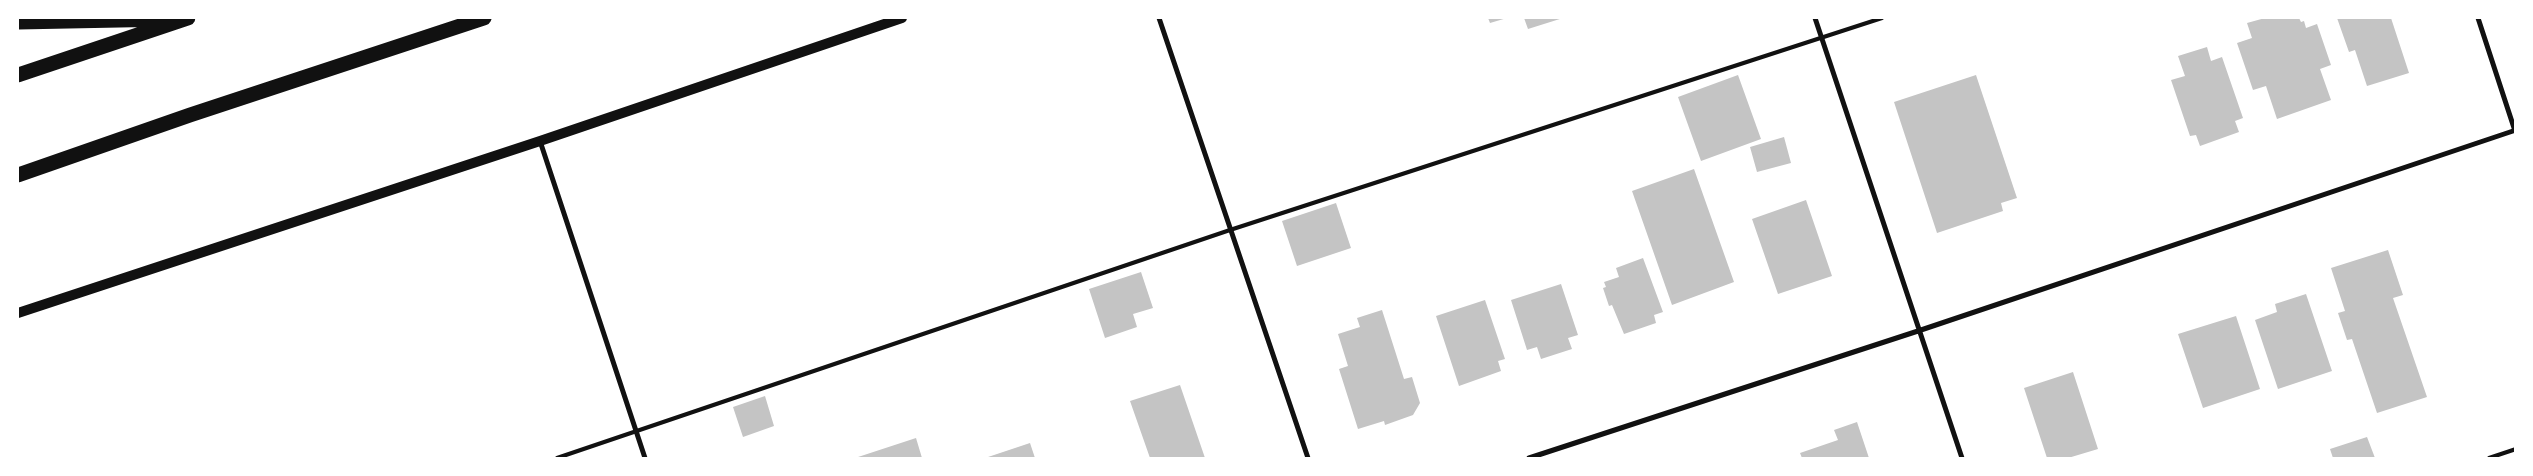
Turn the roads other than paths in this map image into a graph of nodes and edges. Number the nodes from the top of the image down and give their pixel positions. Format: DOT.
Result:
graph roads {
  1 [pos="186,18"];
  2 [pos="484,18"];
  3 [pos="902,18"];
  4 [pos="1159,18"];
  5 [pos="1815,18"];
  6 [pos="1882,18"];
  7 [pos="2478,18"];
  8 [pos="18,22"];
  9 [pos="1822,37"];
  10 [pos="18,75"];
  11 [pos="2515,130"];
  12 [pos="540,141"];
  13 [pos="18,175"];
  14 [pos="1230,230"];
  15 [pos="18,313"];
  16 [pos="1918,331"];
  17 [pos="636,432"];
  18 [pos="2516,450"];
  19 [pos="556,458"];
  20 [pos="645,458"];
  21 [pos="1308,458"];
  22 [pos="1529,458"];
  23 [pos="1962,458"];
  24 [pos="2489,458"];
  1 -- 8 [label="highway"];
  1 -- 10 [label="highway"];
  2 -- 13 [label="highway"];
  3 -- 12 [label="main road"];
  4 -- 14 [label="street"];
  5 -- 9 [label="street"];
  6 -- 9 [label="lane"];
  7 -- 11 [label="street"];
  9 -- 14 [label="lane"];
  9 -- 16 [label="street"];
  11 -- 16 [label="street"];
  12 -- 15 [label="main road"];
  12 -- 17 [label="street"];
  14 -- 17 [label="lane"];
  14 -- 21 [label="street"];
  16 -- 22 [label="street"];
  16 -- 23 [label="street"];
  17 -- 19 [label="lane"];
  17 -- 20 [label="street"];
  18 -- 24 [label="lane"];
}
